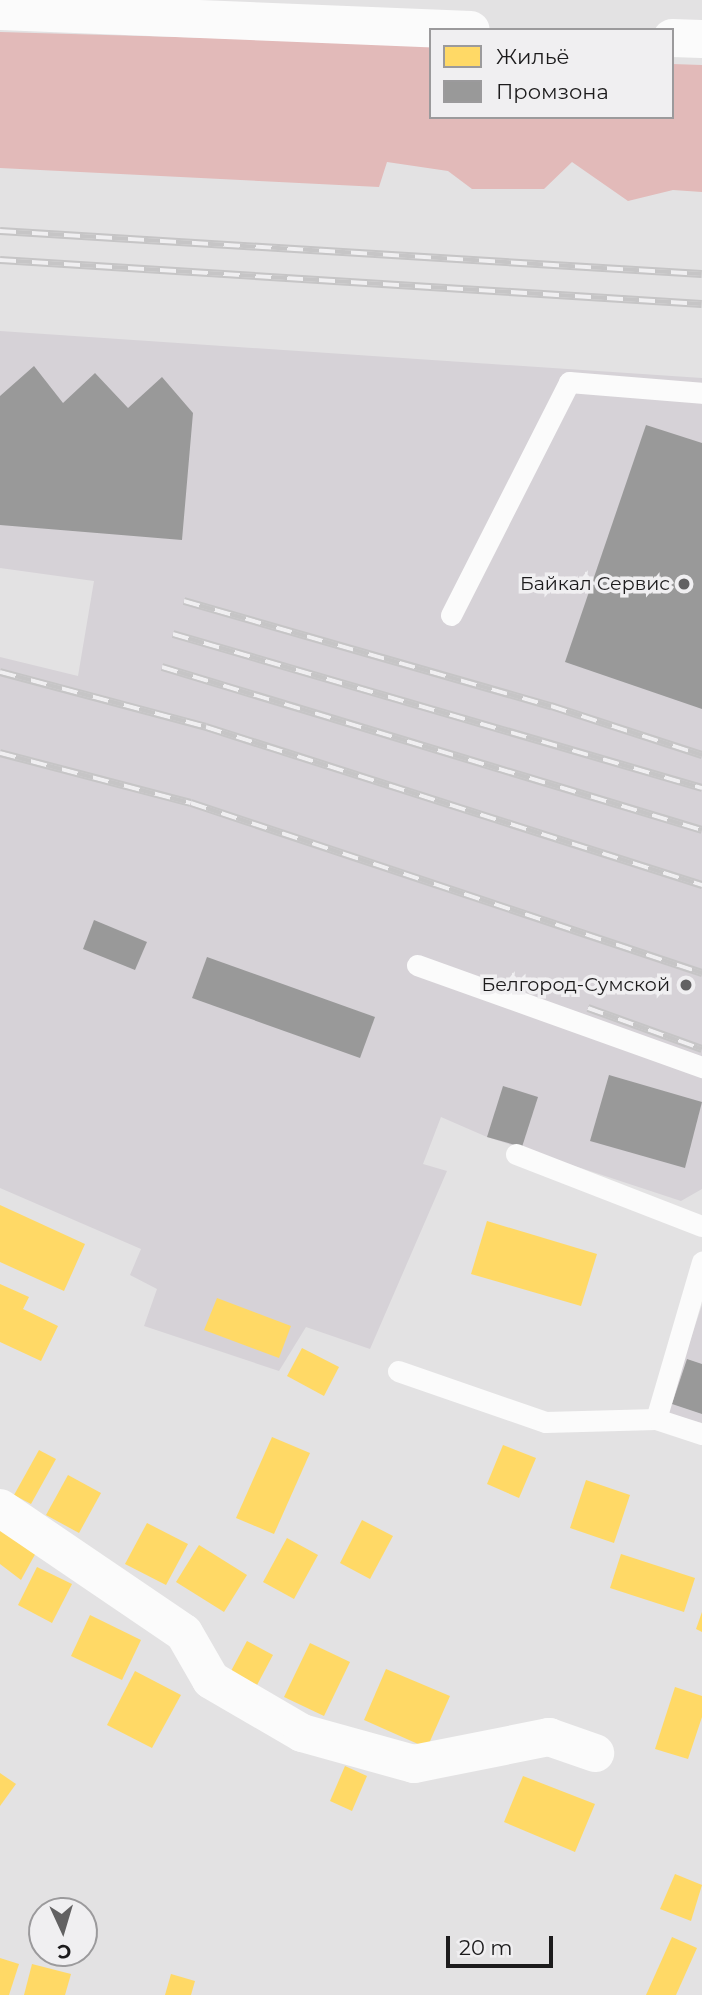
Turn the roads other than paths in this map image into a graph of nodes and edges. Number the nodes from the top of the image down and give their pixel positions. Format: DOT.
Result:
graph roads {
  1 [pos="0,11"];
  2 [pos="429,28"];
  3 [pos="674,38"];
  4 [pos="702,39"];
  5 [pos="702,393"];
  6 [pos="451,615"];
  7 [pos="417,965"];
  8 [pos="702,1067"];
  9 [pos="516,1154"];
  10 [pos="702,1226"];
  11 [pos="702,1262"];
  12 [pos="397,1371"];
  13 [pos="656,1419"];
  14 [pos="702,1434"];
  15 [pos="0,1508"];
  16 [pos="595,1753"];
  1 -- 2 [label="street"];
  3 -- 4 [label="street"];
  5 -- 6 [label="lane"];
  7 -- 8 [label="lane"];
  9 -- 10 [label="lane"];
  11 -- 13 [label="lane"];
  12 -- 13 [label="lane"];
  13 -- 14 [label="lane"];
  15 -- 16 [label="street"];
}
